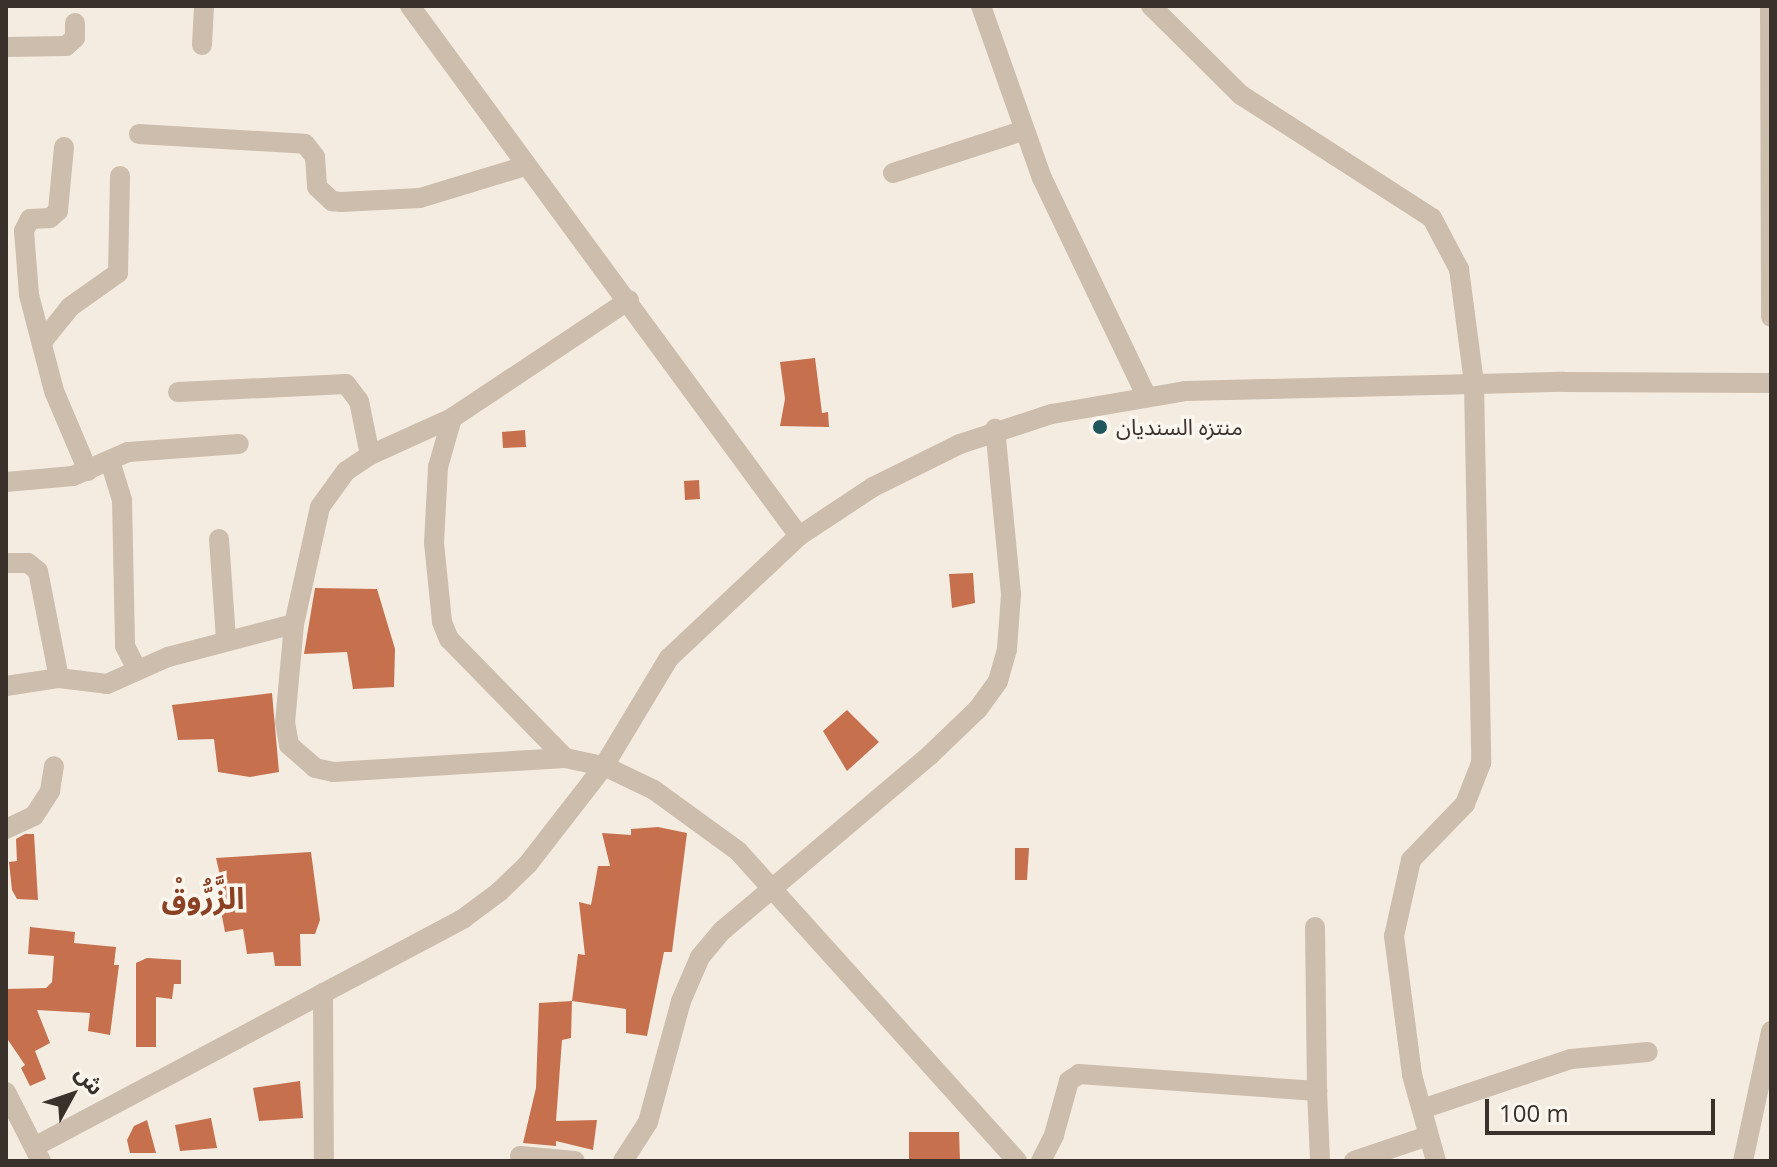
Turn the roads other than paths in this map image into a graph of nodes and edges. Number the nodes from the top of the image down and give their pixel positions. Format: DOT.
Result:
graph roads {
  1 [pos="204,6"];
  2 [pos="410,6"];
  3 [pos="981,6"];
  4 [pos="1151,6"];
  5 [pos="1770,6"];
  6 [pos="75,23"];
  7 [pos="202,45"];
  8 [pos="6,47"];
  9 [pos="1022,131"];
  10 [pos="139,134"];
  11 [pos="64,147"];
  12 [pos="525,166"];
  13 [pos="893,173"];
  14 [pos="120,176"];
  15 [pos="629,300"];
  16 [pos="1771,317"];
  17 [pos="42,342"];
  18 [pos="1474,383"];
  19 [pos="1771,383"];
  20 [pos="178,392"];
  21 [pos="1146,395"];
  22 [pos="452,418"];
  23 [pos="995,429"];
  24 [pos="239,444"];
  25 [pos="370,455"];
  26 [pos="110,461"];
  27 [pos="88,471"];
  28 [pos="6,482"];
  29 [pos="799,536"];
  30 [pos="219,539"];
  31 [pos="6,563"];
  32 [pos="294,624"];
  33 [pos="226,639"];
  34 [pos="137,670"];
  35 [pos="59,678"];
  36 [pos="6,686"];
  37 [pos="565,758"];
  38 [pos="54,766"];
  39 [pos="604,766"];
  40 [pos="6,829"];
  41 [pos="774,887"];
  42 [pos="1315,927"];
  43 [pos="323,993"];
  44 [pos="1771,1031"];
  45 [pos="1648,1052"];
  46 [pos="1317,1091"];
  47 [pos="6,1092"];
  48 [pos="1422,1109"];
  49 [pos="1428,1136"];
  50 [pos="38,1154"];
  51 [pos="520,1156"];
  52 [pos="324,1161"];
  53 [pos="575,1161"];
  54 [pos="623,1161"];
  55 [pos="1017,1161"];
  56 [pos="1041,1161"];
  57 [pos="1320,1161"];
  58 [pos="1354,1161"];
  59 [pos="1436,1161"];
  60 [pos="1743,1161"];
  1 -- 7 [label="street"];
  2 -- 12 [label="street"];
  3 -- 9 [label="street"];
  4 -- 18 [label="street"];
  5 -- 16 [label="street"];
  6 -- 8 [label="street"];
  9 -- 13 [label="street"];
  9 -- 21 [label="street"];
  10 -- 12 [label="street"];
  11 -- 17 [label="street"];
  12 -- 15 [label="street"];
  14 -- 17 [label="street"];
  15 -- 22 [label="street"];
  15 -- 29 [label="street"];
  17 -- 27 [label="street"];
  18 -- 19 [label="street"];
  18 -- 21 [label="street"];
  18 -- 48 [label="street"];
  20 -- 25 [label="street"];
  21 -- 23 [label="street"];
  22 -- 25 [label="street"];
  22 -- 37 [label="street"];
  23 -- 29 [label="street"];
  23 -- 41 [label="street"];
  24 -- 26 [label="street"];
  25 -- 32 [label="street"];
  26 -- 27 [label="street"];
  26 -- 34 [label="street"];
  27 -- 28 [label="street"];
  29 -- 39 [label="street"];
  30 -- 33 [label="street"];
  31 -- 35 [label="street"];
  32 -- 33 [label="street"];
  32 -- 37 [label="street"];
  33 -- 34 [label="street"];
  34 -- 35 [label="street"];
  35 -- 36 [label="street"];
  37 -- 39 [label="street"];
  38 -- 40 [label="street"];
  39 -- 41 [label="street"];
  39 -- 43 [label="street"];
  41 -- 54 [label="street"];
  41 -- 55 [label="street"];
  42 -- 46 [label="street"];
  43 -- 50 [label="street"];
  43 -- 52 [label="street"];
  44 -- 60 [label="street"];
  45 -- 48 [label="street"];
  46 -- 56 [label="street"];
  46 -- 57 [label="street"];
  47 -- 50 [label="street"];
  48 -- 49 [label="street"];
  49 -- 58 [label="street"];
  49 -- 59 [label="street"];
  51 -- 53 [label="street"];
}
